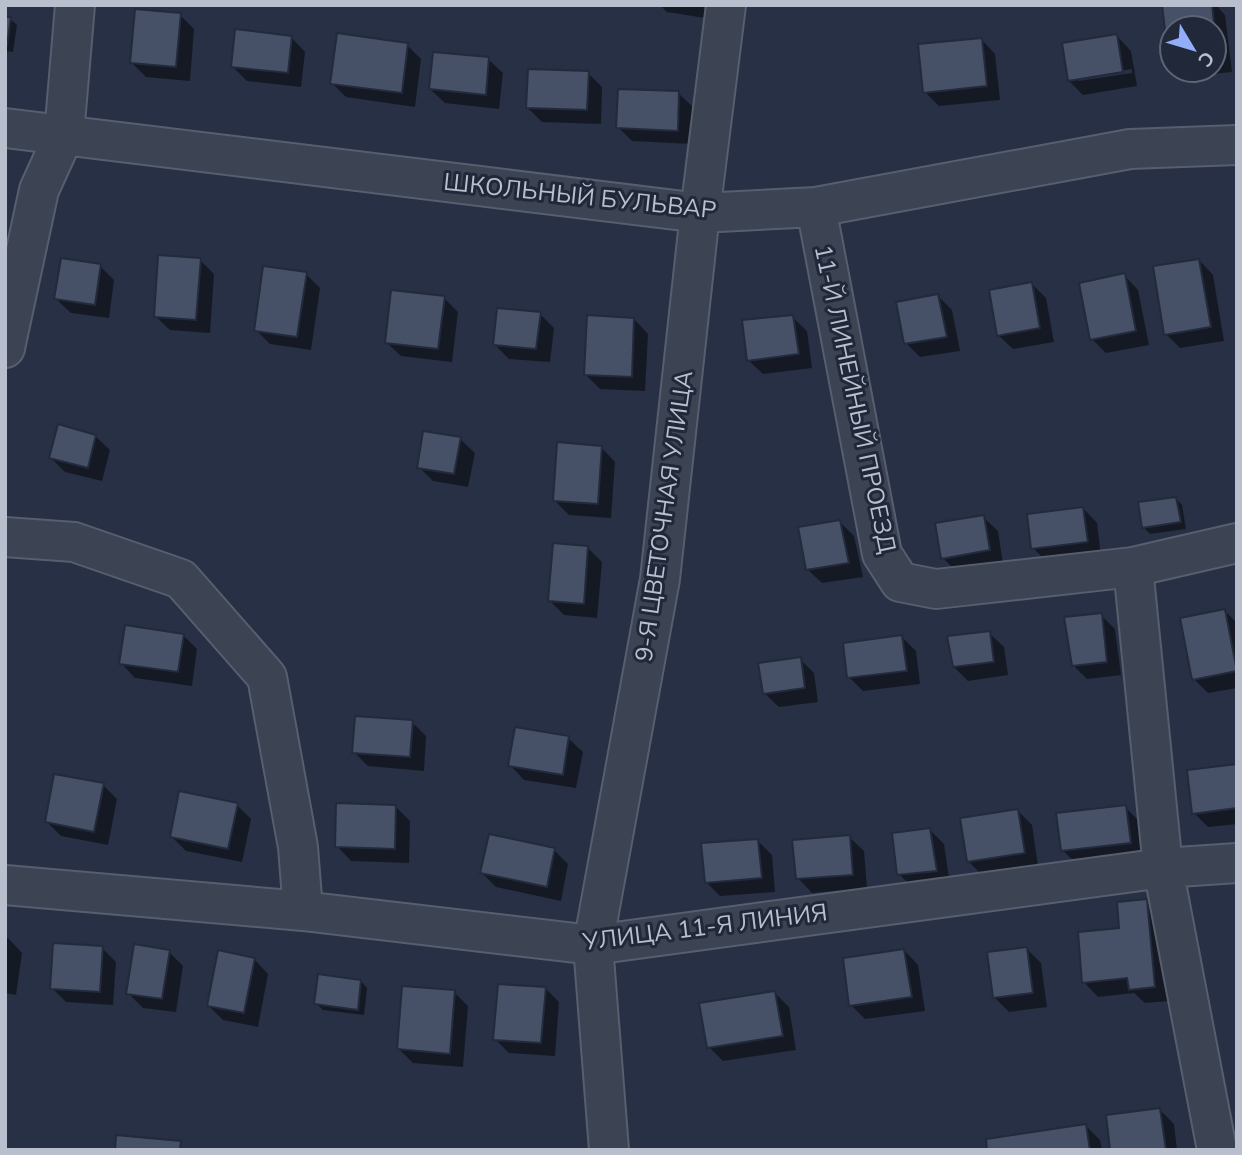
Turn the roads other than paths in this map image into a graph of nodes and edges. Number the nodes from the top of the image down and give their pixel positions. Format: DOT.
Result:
graph roads {
  1 [pos="75,5"];
  2 [pos="726,5"];
  3 [pos="5,128"];
  4 [pos="64,135"];
  5 [pos="1237,145"];
  6 [pos="816,207"];
  7 [pos="701,213"];
  8 [pos="5,348"];
  9 [pos="5,537"];
  10 [pos="1237,543"];
  11 [pos="1133,567"];
  12 [pos="1237,863"];
  13 [pos="1163,868"];
  14 [pos="5,885"];
  15 [pos="303,911"];
  16 [pos="593,945"];
  17 [pos="609,1150"];
  18 [pos="1217,1150"];
  1 -- 4 [label="lane"];
  2 -- 7 [label="lane, 9-Я ЦВЕТОЧНАЯ УЛИЦА"];
  3 -- 4 [label="lane, ШКОЛЬНЫЙ БУЛЬВАР"];
  4 -- 7 [label="lane, ШКОЛЬНЫЙ БУЛЬВАР"];
  4 -- 8 [label="lane"];
  5 -- 6 [label="lane, ШКОЛЬНЫЙ БУЛЬВАР"];
  6 -- 7 [label="lane, ШКОЛЬНЫЙ БУЛЬВАР"];
  6 -- 11 [label="lane, 11-Й ЛИНЕЙНЫЙ ПРОЕЗД"];
  7 -- 16 [label="lane, 9-Я ЦВЕТОЧНАЯ УЛИЦА"];
  9 -- 15 [label="lane"];
  10 -- 11 [label="lane, 11-Й ЛИНЕЙНЫЙ ПРОЕЗД"];
  11 -- 13 [label="lane"];
  12 -- 13 [label="lane, УЛИЦА 11-Я ЛИНИЯ"];
  13 -- 16 [label="lane, УЛИЦА 11-Я ЛИНИЯ"];
  13 -- 18 [label="lane"];
  14 -- 15 [label="lane, УЛИЦА 11-Я ЛИНИЯ"];
  15 -- 16 [label="lane, УЛИЦА 11-Я ЛИНИЯ"];
  16 -- 17 [label="lane, 9-Я ЦВЕТОЧНАЯ УЛИЦА"];
}
